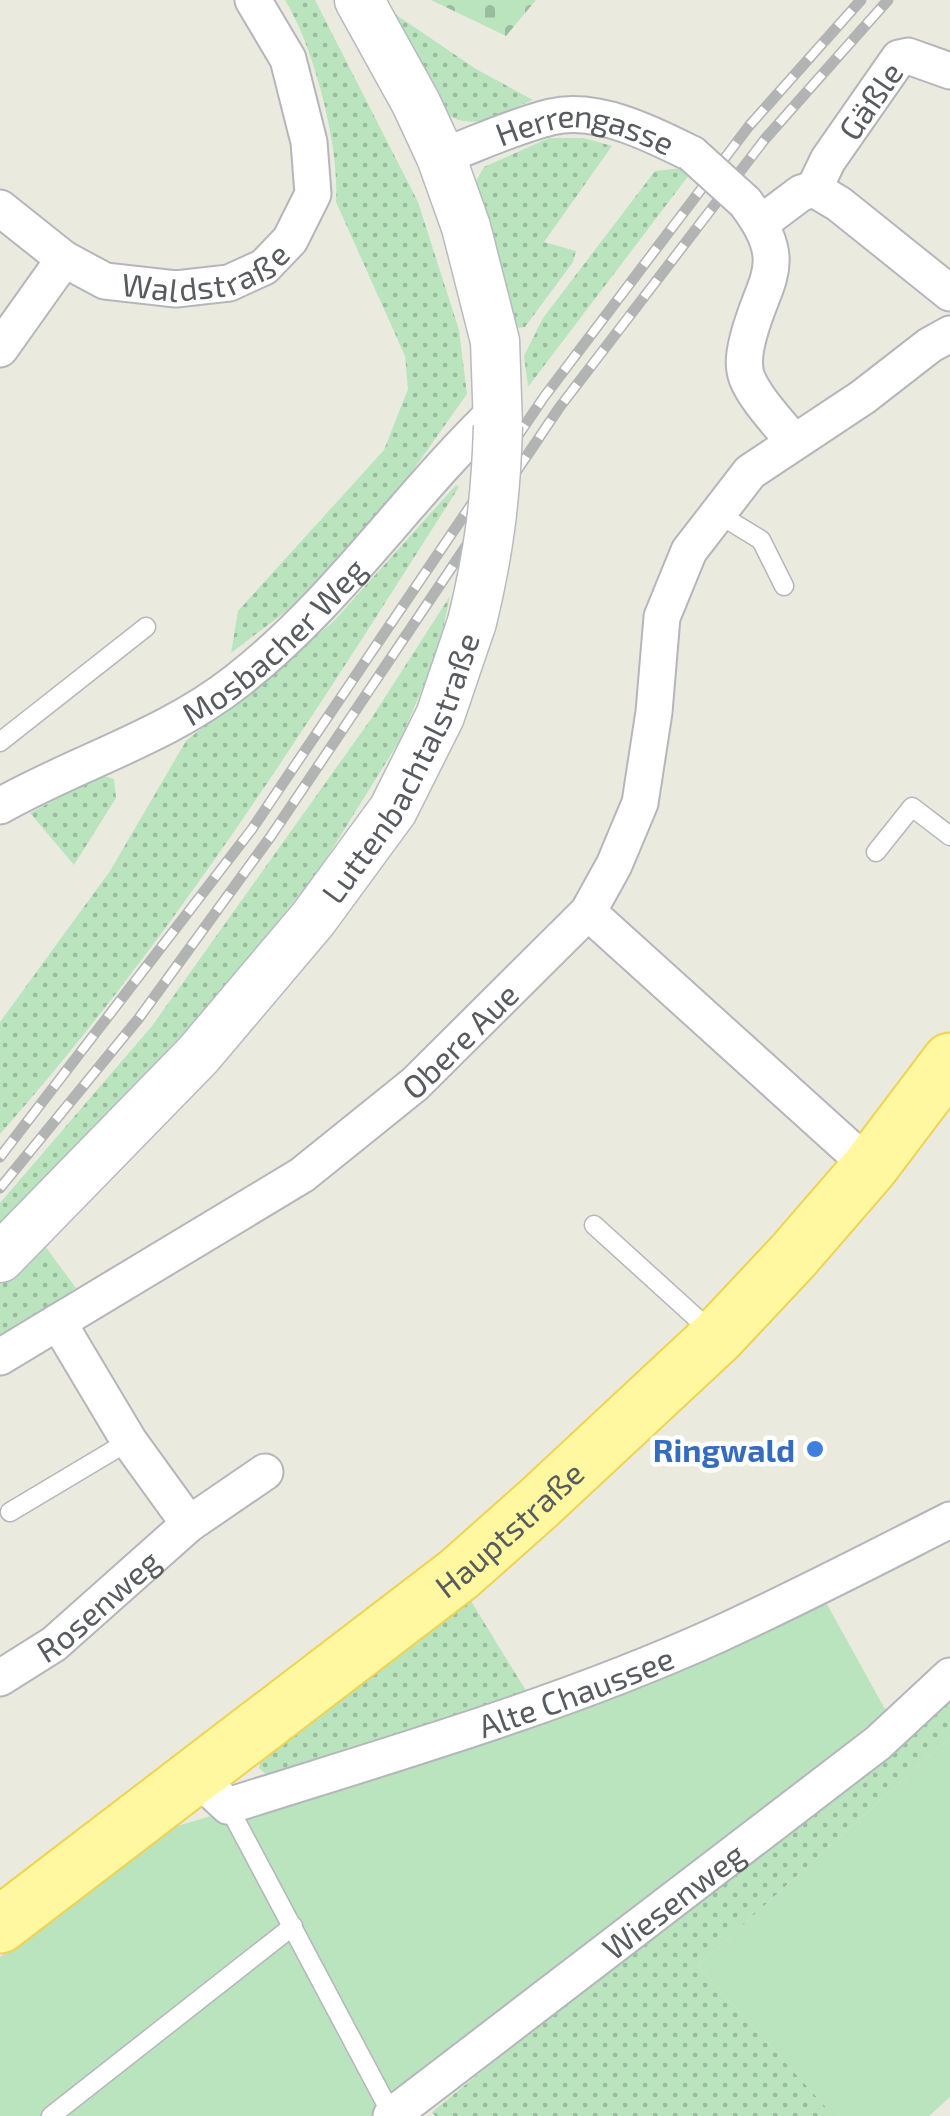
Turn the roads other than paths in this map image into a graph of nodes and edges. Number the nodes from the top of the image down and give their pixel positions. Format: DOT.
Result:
graph roads {
  1 [pos="253,0"];
  2 [pos="359,0"];
  3 [pos="950,71"];
  4 [pos="441,157"];
  5 [pos="814,188"];
  6 [pos="0,208"];
  7 [pos="753,213"];
  8 [pos="64,259"];
  9 [pos="950,293"];
  10 [pos="950,334"];
  11 [pos="0,349"];
  12 [pos="497,418"];
  13 [pos="792,441"];
  14 [pos="717,513"];
  15 [pos="784,586"];
  16 [pos="146,626"];
  17 [pos="0,742"];
  18 [pos="0,806"];
  19 [pos="950,836"];
  20 [pos="876,852"];
  21 [pos="588,912"];
  22 [pos="950,1061"];
  23 [pos="870,1167"];
  24 [pos="594,1225"];
  25 [pos="0,1258"];
  26 [pos="58,1322"];
  27 [pos="718,1337"];
  28 [pos="0,1358"];
  29 [pos="129,1441"];
  30 [pos="265,1472"];
  31 [pos="10,1512"];
  32 [pos="950,1520"];
  33 [pos="189,1524"];
  34 [pos="950,1676"];
  35 [pos="0,1678"];
  36 [pos="212,1791"];
  37 [pos="0,1925"];
  38 [pos="293,1926"];
  39 [pos="51,2116"];
  40 [pos="392,2116"];
  1 -- 8 [label="street, Waldstraße"];
  2 -- 4 [label="street, Luttenbachtalstraße"];
  3 -- 5 [label="street, Gäßle"];
  4 -- 7 [label="street, Herrengasse, bridge"];
  4 -- 12 [label="street, Luttenbachtalstraße"];
  5 -- 7 [label="street, Gäßle"];
  5 -- 9 [label="street"];
  6 -- 8 [label="street, Waldstraße"];
  7 -- 13 [label="street"];
  8 -- 11 [label="street"];
  10 -- 13 [label="street"];
  12 -- 18 [label="street, Mosbacher Weg"];
  12 -- 25 [label="street, Luttenbachtalstraße, bridge"];
  13 -- 14 [label="street"];
  14 -- 15 [label="lane"];
  14 -- 21 [label="street"];
  16 -- 17 [label="lane"];
  19 -- 20 [label="lane"];
  21 -- 23 [label="street"];
  21 -- 26 [label="street, Obere Aue"];
  22 -- 23 [label="main road, Hauptstraße"];
  23 -- 27 [label="main road, Hauptstraße"];
  24 -- 27 [label="lane"];
  26 -- 28 [label="street, Obere Aue"];
  26 -- 29 [label="street, Rosenweg"];
  27 -- 36 [label="main road, Hauptstraße"];
  29 -- 31 [label="lane"];
  29 -- 33 [label="street, Rosenweg"];
  30 -- 33 [label="street, Rosenweg"];
  32 -- 36 [label="street, Alte Chaussee"];
  33 -- 35 [label="street, Rosenweg"];
  34 -- 40 [label="street, Wiesenweg"];
  36 -- 37 [label="main road, Hauptstraße"];
  36 -- 38 [label="lane"];
  38 -- 39 [label="lane"];
  38 -- 40 [label="lane"];
}
